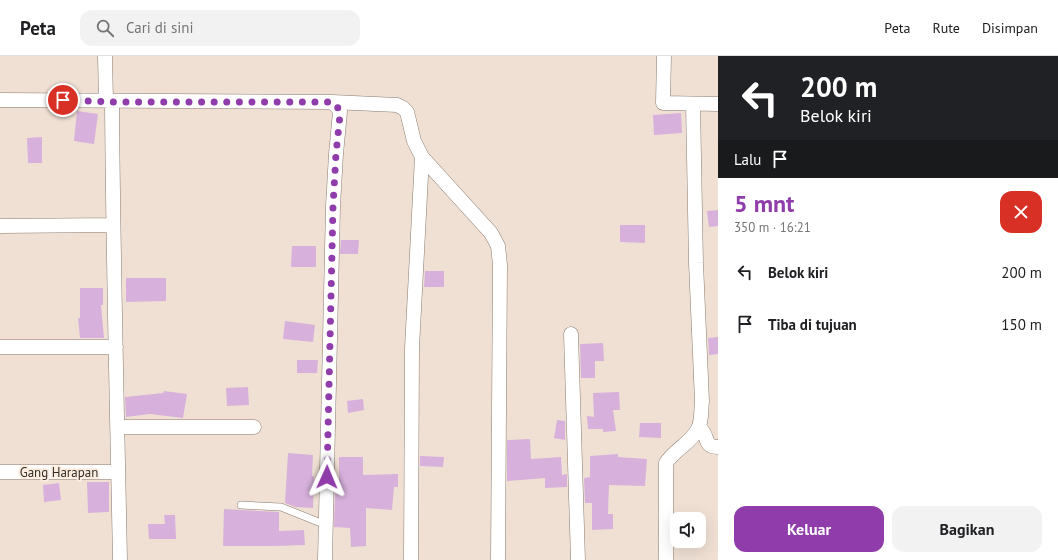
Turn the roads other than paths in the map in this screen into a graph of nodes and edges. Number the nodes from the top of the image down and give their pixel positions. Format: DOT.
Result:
graph roads {
  1 [pos="105,56"];
  2 [pos="664,56"];
  3 [pos="0,100"];
  4 [pos="109,101"];
  5 [pos="332,102"];
  6 [pos="693,104"];
  7 [pos="718,104"];
  8 [pos="422,157"];
  9 [pos="113,225"];
  10 [pos="0,226"];
  11 [pos="571,334"];
  12 [pos="0,347"];
  13 [pos="116,347"];
  14 [pos="118,427"];
  15 [pos="254,427"];
  16 [pos="699,428"];
  17 [pos="718,448"];
  18 [pos="0,472"];
  19 [pos="118,472"];
  20 [pos="241,505"];
  21 [pos="326,525"];
  22 [pos="120,560"];
  23 [pos="325,560"];
  24 [pos="411,560"];
  25 [pos="498,560"];
  26 [pos="578,560"];
  27 [pos="666,560"];
  1 -- 4 [label="street"];
  2 -- 6 [label="street"];
  3 -- 4 [label="street"];
  4 -- 5 [label="street"];
  4 -- 9 [label="street"];
  5 -- 8 [label="street"];
  5 -- 21 [label="street"];
  6 -- 7 [label="street"];
  6 -- 16 [label="street"];
  8 -- 24 [label="street"];
  8 -- 25 [label="street"];
  9 -- 10 [label="street"];
  9 -- 13 [label="street"];
  11 -- 26 [label="street"];
  12 -- 13 [label="street"];
  13 -- 14 [label="street"];
  14 -- 15 [label="street"];
  14 -- 19 [label="street"];
  16 -- 17 [label="street"];
  16 -- 27 [label="street"];
  18 -- 19 [label="street, Gang Harapan"];
  19 -- 22 [label="street"];
  20 -- 21 [label="lane"];
  21 -- 23 [label="street"];
}
